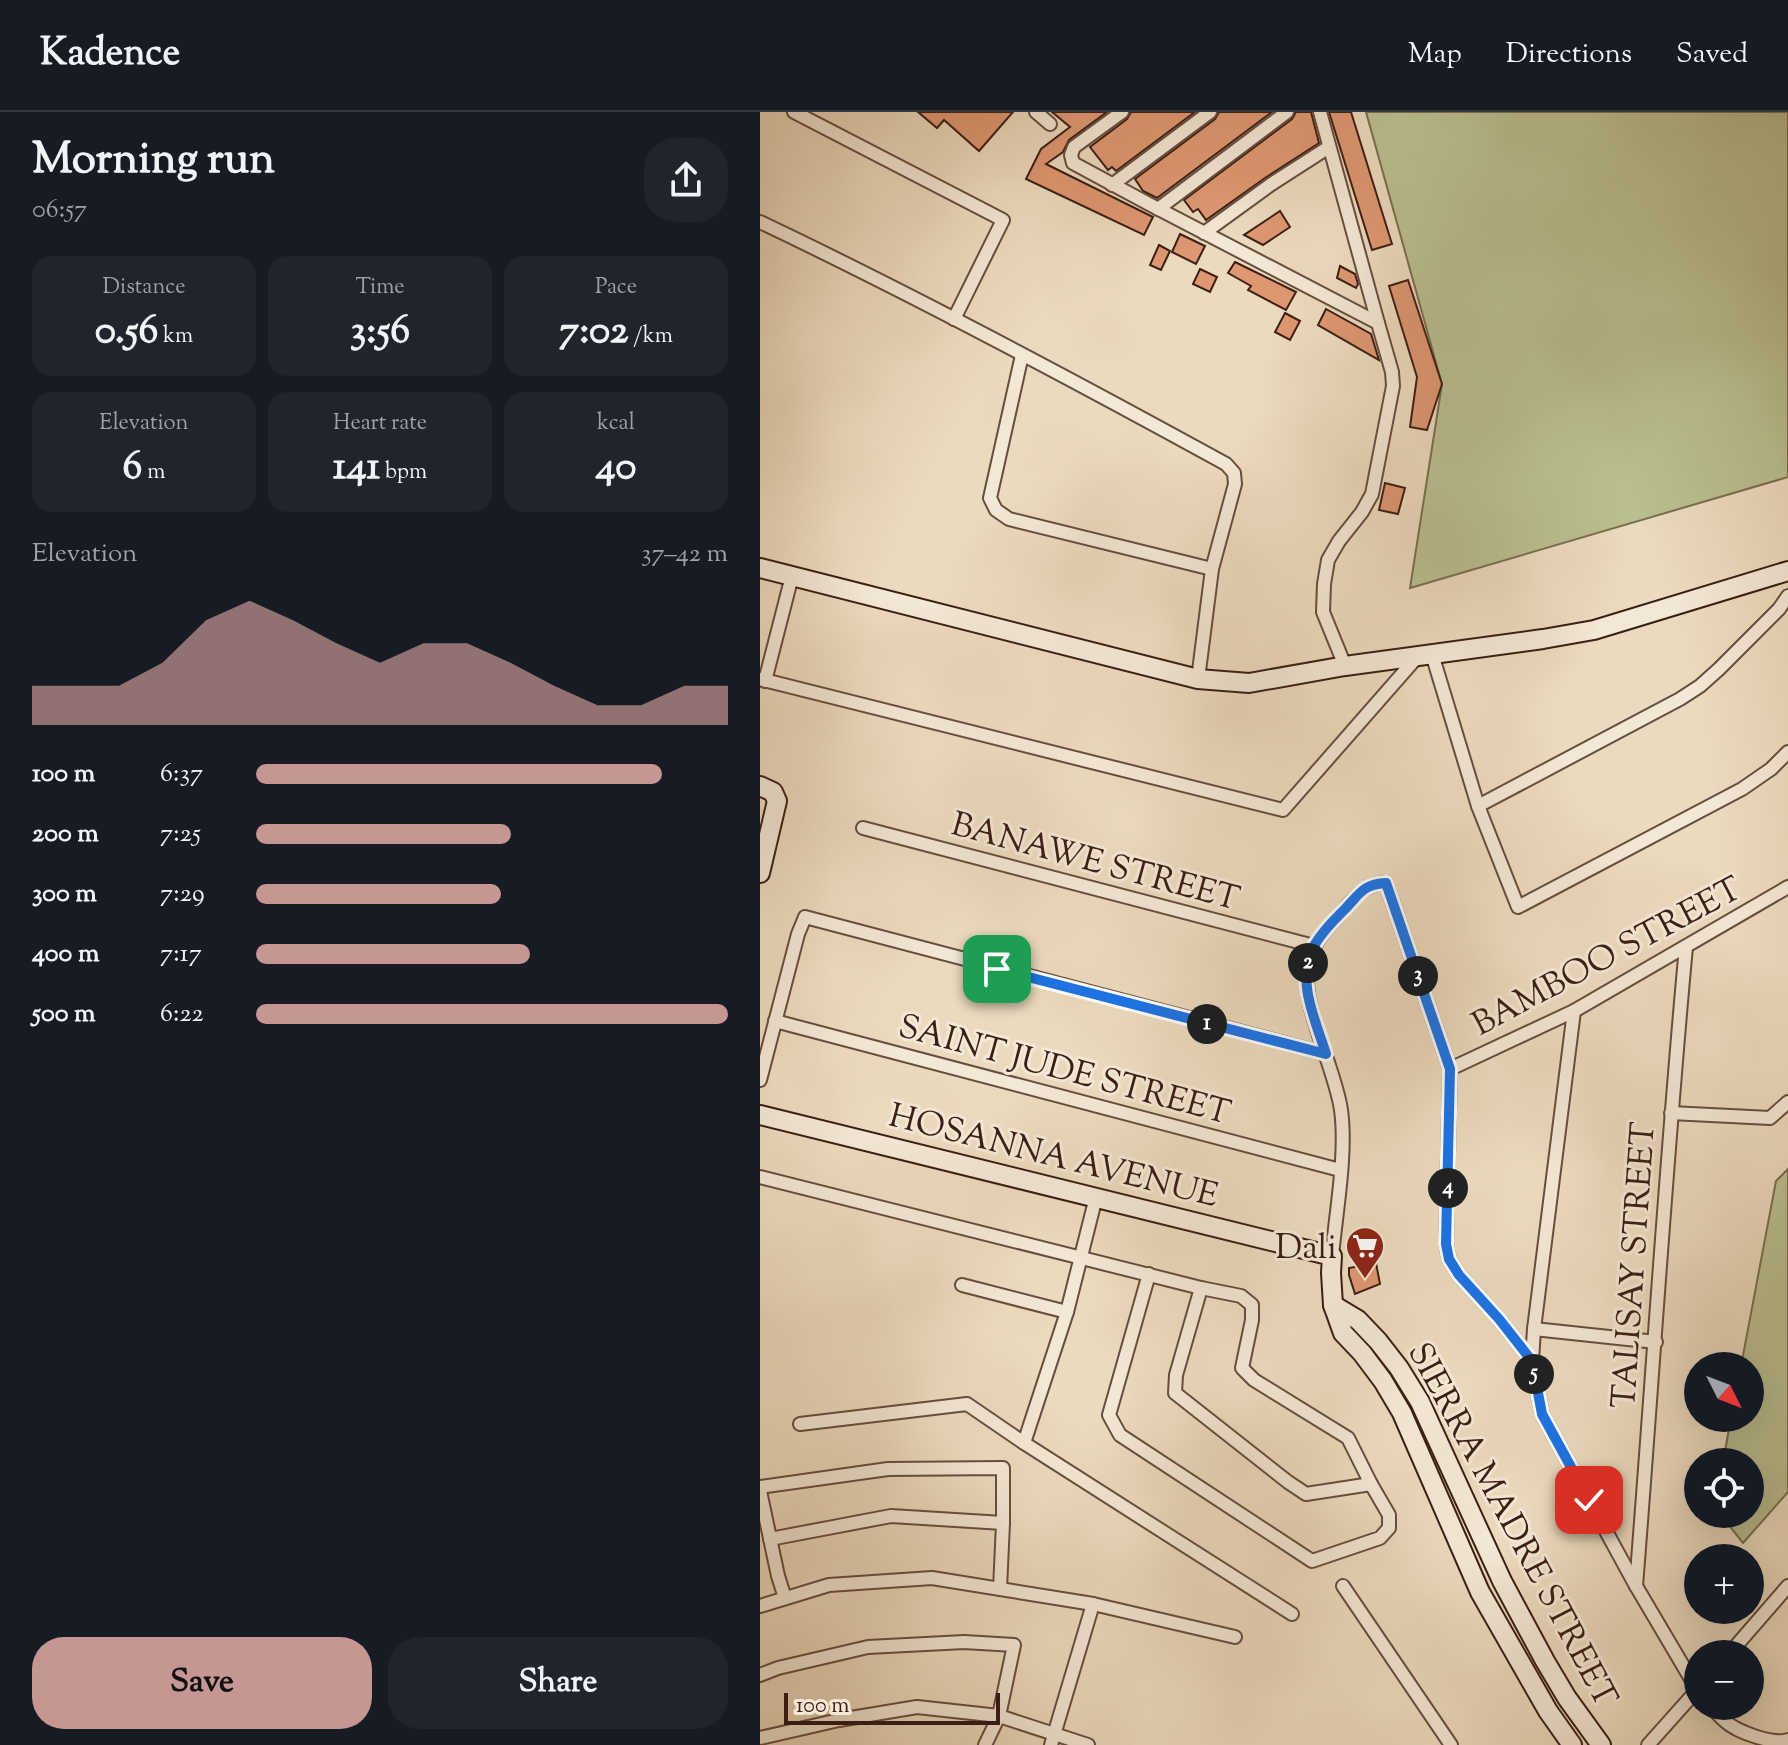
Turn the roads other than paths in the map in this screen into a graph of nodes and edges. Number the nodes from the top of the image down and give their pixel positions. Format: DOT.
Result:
graph roads {
  1 [pos="794,112"];
  2 [pos="1036,112"];
  3 [pos="1122,112"];
  4 [pos="1210,112"];
  5 [pos="1287,112"];
  6 [pos="1320,112"];
  7 [pos="1050,124"];
  8 [pos="1329,147"];
  9 [pos="1112,185"];
  10 [pos="1158,209"];
  11 [pos="760,222"];
  12 [pos="1204,233"];
  13 [pos="954,319"];
  14 [pos="1378,323"];
  15 [pos="1022,355"];
  16 [pos="760,568"];
  17 [pos="1212,569"];
  18 [pos="1788,571"];
  19 [pos="792,576"];
  20 [pos="1788,596"];
  21 [pos="1425,655"];
  22 [pos="1345,666"];
  23 [pos="1198,679"];
  24 [pos="763,680"];
  25 [pos="1788,752"];
  26 [pos="767,789"];
  27 [pos="1478,806"];
  28 [pos="863,828"];
  29 [pos="760,873"];
  30 [pos="1788,887"];
  31 [pos="1314,946"];
  32 [pos="1686,947"];
  33 [pos="1574,1011"];
  34 [pos="775,1021"];
  35 [pos="1326,1054"];
  36 [pos="1450,1069"];
  37 [pos="760,1080"];
  38 [pos="1788,1102"];
  39 [pos="1671,1113"];
  40 [pos="760,1115"];
  41 [pos="1340,1170"];
  42 [pos="760,1177"];
  43 [pos="1096,1197"];
  44 [pos="1332,1256"];
  45 [pos="1080,1257"];
  46 [pos="1149,1274"];
  47 [pos="962,1285"];
  48 [pos="1201,1288"];
  49 [pos="1333,1305"];
  50 [pos="1067,1312"];
  51 [pos="1534,1329"];
  52 [pos="1656,1342"];
  53 [pos="1532,1361"];
  54 [pos="800,1424"];
  55 [pos="1024,1443"];
  56 [pos="1371,1484"];
  57 [pos="760,1489"];
  58 [pos="1468,1504"];
  59 [pos="1446,1514"];
  60 [pos="1003,1523"];
  61 [pos="770,1539"];
  62 [pos="1343,1586"];
  63 [pos="1636,1586"];
  64 [pos="1788,1586"];
  65 [pos="1000,1589"];
  66 [pos="785,1598"];
  67 [pos="1093,1604"];
  68 [pos="760,1606"];
  69 [pos="1292,1614"];
  70 [pos="1235,1637"];
  71 [pos="1741,1640"];
  72 [pos="1684,1667"];
  73 [pos="760,1675"];
  74 [pos="1684,1705"];
  75 [pos="999,1716"];
  76 [pos="1724,1720"];
  77 [pos="760,1738"];
  78 [pos="1053,1740"];
  79 [pos="1788,1740"];
  80 [pos="985,1745"];
  81 [pos="1088,1745"];
  82 [pos="1451,1745"];
  83 [pos="1572,1745"];
  84 [pos="1601,1745"];
  85 [pos="1648,1745"];
  1 -- 13 [label="street"];
  2 -- 7 [label="street"];
  3 -- 9 [label="street"];
  4 -- 9 [label="street"];
  5 -- 10 [label="street"];
  6 -- 8 [label="street"];
  8 -- 12 [label="street"];
  8 -- 14 [label="street"];
  9 -- 10 [label="street"];
  10 -- 12 [label="street"];
  11 -- 13 [label="street"];
  12 -- 14 [label="street"];
  13 -- 15 [label="street"];
  14 -- 22 [label="street"];
  15 -- 17 [label="street"];
  15 -- 17 [label="street"];
  16 -- 19 [label="main road"];
  17 -- 23 [label="street"];
  18 -- 21 [label="main road"];
  19 -- 23 [label="main road"];
  19 -- 24 [label="street"];
  20 -- 27 [label="street"];
  21 -- 22 [label="main road"];
  21 -- 24 [label="street"];
  21 -- 27 [label="street"];
  22 -- 23 [label="main road"];
  25 -- 27 [label="street"];
  26 -- 29 [label="main road"];
  28 -- 31 [label="street, BANAWE STREET"];
  30 -- 32 [label="street, BAMBOO STREET"];
  31 -- 35 [label="street, SIERRA MADRE STREET"];
  31 -- 36 [label="street, SIERRA MADRE STREET"];
  32 -- 33 [label="street, BAMBOO STREET"];
  32 -- 39 [label="street, TALISAY STREET"];
  33 -- 36 [label="street, BAMBOO STREET"];
  33 -- 51 [label="street"];
  34 -- 35 [label="street"];
  34 -- 37 [label="street"];
  34 -- 41 [label="street, SAINT JUDE STREET"];
  35 -- 41 [label="street, SIERRA MADRE STREET"];
  36 -- 53 [label="street"];
  38 -- 39 [label="street"];
  39 -- 52 [label="street, TALISAY STREET"];
  40 -- 43 [label="main road, HOSANNA AVENUE"];
  41 -- 44 [label="street, SIERRA MADRE STREET"];
  42 -- 45 [label="street"];
  43 -- 44 [label="main road, HOSANNA AVENUE"];
  43 -- 45 [label="street"];
  44 -- 49 [label="main road, SIERRA MADRE STREET"];
  45 -- 46 [label="street"];
  45 -- 50 [label="street"];
  46 -- 48 [label="street"];
  46 -- 56 [label="street"];
  47 -- 50 [label="street"];
  48 -- 56 [label="street"];
  48 -- 56 [label="street"];
  49 -- 58 [label="main road, SIERRA MADRE STREET"];
  49 -- 59 [label="main road, SIERRA MADRE STREET"];
  50 -- 55 [label="street"];
  51 -- 52 [label="street"];
  51 -- 53 [label="street"];
  52 -- 63 [label="street, TALISAY STREET"];
  53 -- 63 [label="street"];
  54 -- 55 [label="street"];
  55 -- 69 [label="street"];
  57 -- 60 [label="street"];
  57 -- 61 [label="street"];
  58 -- 59 [label="main road"];
  58 -- 84 [label="main road, SIERRA MADRE STREET"];
  59 -- 83 [label="main road, SIERRA MADRE STREET"];
  60 -- 61 [label="street"];
  60 -- 65 [label="street"];
  61 -- 66 [label="street"];
  62 -- 82 [label="street"];
  63 -- 72 [label="street"];
  64 -- 71 [label="street"];
  65 -- 66 [label="street"];
  65 -- 67 [label="street"];
  66 -- 68 [label="street"];
  67 -- 70 [label="street"];
  67 -- 78 [label="street"];
  73 -- 75 [label="street"];
  74 -- 85 [label="street"];
  75 -- 77 [label="street"];
  75 -- 78 [label="street"];
  75 -- 80 [label="street"];
  76 -- 79 [label="street"];
  78 -- 81 [label="street"];
}
